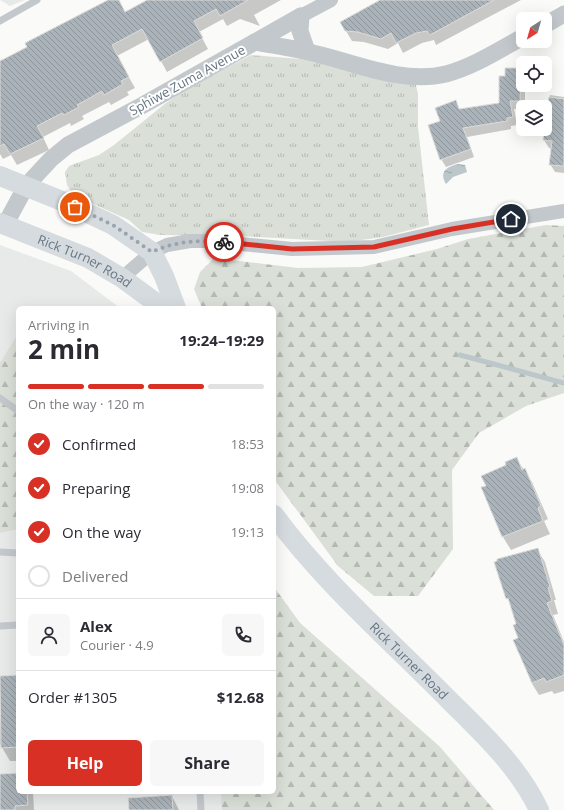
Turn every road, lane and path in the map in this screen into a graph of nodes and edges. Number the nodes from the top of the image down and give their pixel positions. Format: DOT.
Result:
graph roads {
  1 [pos="37,0"];
  2 [pos="331,0"];
  3 [pos="564,14"];
  4 [pos="301,16"];
  5 [pos="0,20"];
  6 [pos="552,21"];
  7 [pos="516,41"];
  8 [pos="255,42"];
  9 [pos="308,52"];
  10 [pos="0,176"];
  11 [pos="26,186"];
  12 [pos="564,211"];
  13 [pos="2,226"];
  14 [pos="152,252"];
  15 [pos="122,278"];
  16 [pos="160,306"];
  17 [pos="175,306"];
  18 [pos="0,398"];
  19 [pos="16,410"];
  20 [pos="276,518"];
  21 [pos="0,552"];
  22 [pos="16,553"];
  23 [pos="16,625"];
  24 [pos="0,626"];
  25 [pos="200,794"];
  26 [pos="201,810"];
  27 [pos="539,810"];
  1 -- 5 [label="lane"];
  2 -- 4 [label="street"];
  3 -- 6 [label="street"];
  4 -- 8 [label="street"];
  4 -- 9 [label="street"];
  7 -- 9 [label="street, Sphiwe Zuma Avenue"];
  8 -- 9 [label="street, Sphiwe Zuma Avenue"];
  8 -- 11 [label="street, Sphiwe Zuma Avenue"];
  10 -- 11 [label="main road"];
  11 -- 13 [label="street, Sphiwe Zuma Avenue"];
  11 -- 14 [label="main road"];
  12 -- 14 [label="street"];
  13 -- 15 [label="main road, Rick Turner Road"];
  14 -- 15 [label="street"];
  14 -- 17 [label="main road"];
  15 -- 16 [label="main road, Rick Turner Road"];
  18 -- 19 [label="lane"];
  20 -- 27 [label="main road, Rick Turner Road"];
  21 -- 22 [label="lane"];
  23 -- 24 [label="lane"];
  25 -- 26 [label="lane"];
}
